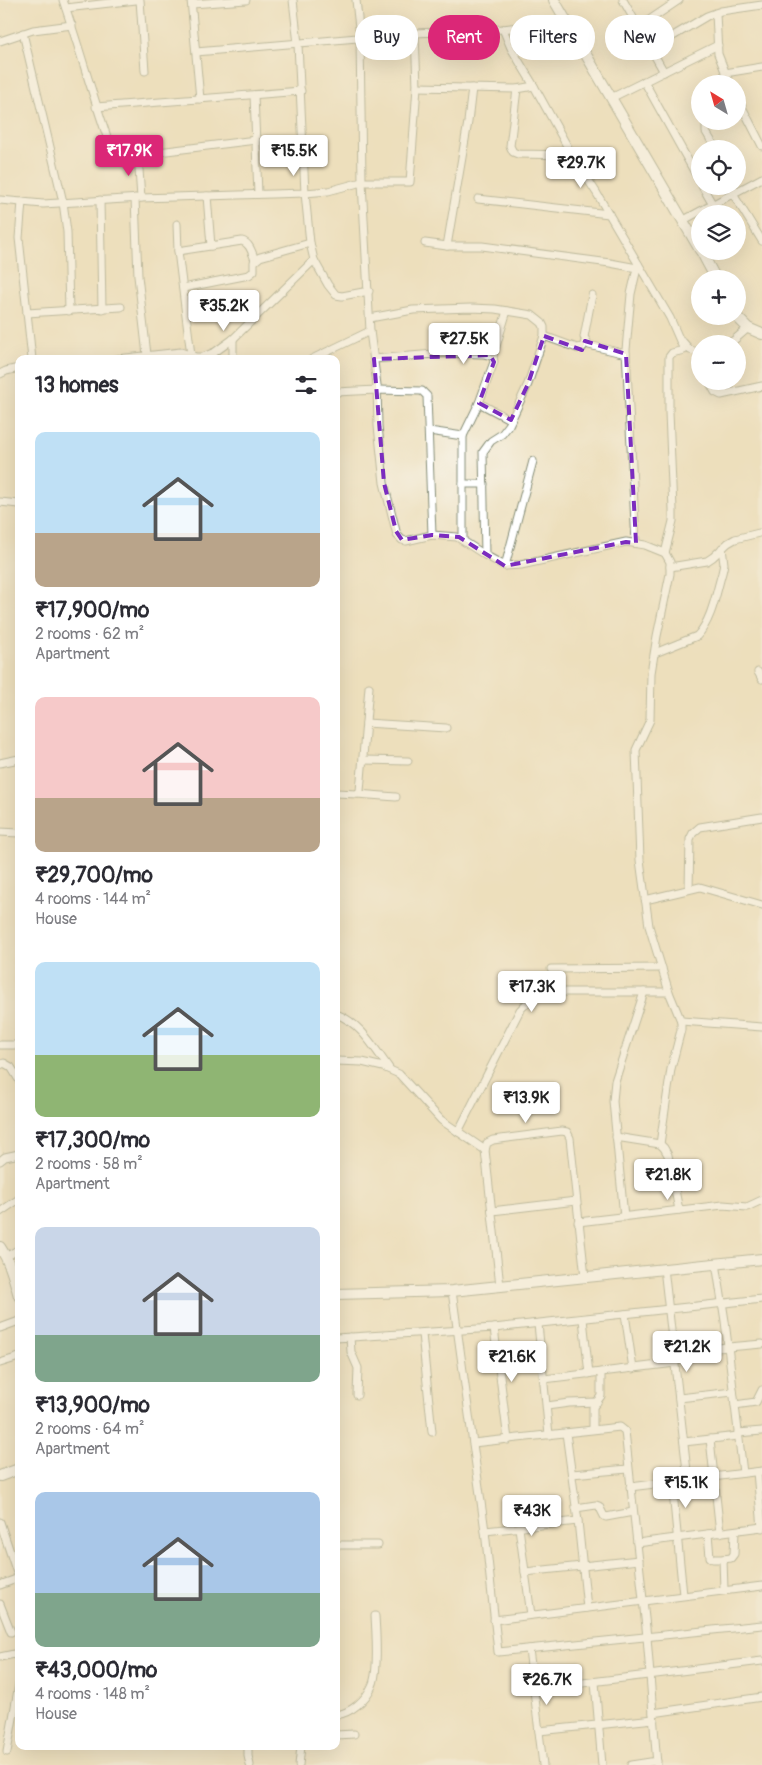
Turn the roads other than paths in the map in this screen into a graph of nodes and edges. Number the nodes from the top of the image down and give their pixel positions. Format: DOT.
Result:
graph roads {
  1 [pos="138,0"];
  2 [pos="246,0"];
  3 [pos="293,0"];
  4 [pos="356,0"];
  5 [pos="679,0"];
  6 [pos="626,1"];
  7 [pos="192,2"];
  8 [pos="559,2"];
  9 [pos="745,3"];
  10 [pos="65,4"];
  11 [pos="762,5"];
  12 [pos="716,13"];
  13 [pos="358,15"];
  14 [pos="563,15"];
  15 [pos="633,15"];
  16 [pos="658,15"];
  17 [pos="72,25"];
  18 [pos="510,29"];
  19 [pos="503,30"];
  20 [pos="23,33"];
  21 [pos="418,33"];
  22 [pos="674,35"];
  23 [pos="355,38"];
  24 [pos="0,42"];
  25 [pos="298,44"];
  26 [pos="718,45"];
  27 [pos="196,52"];
  28 [pos="360,60"];
  29 [pos="416,60"];
  30 [pos="589,60"];
  31 [pos="657,60"];
  32 [pos="762,67"];
  33 [pos="145,71"];
  34 [pos="664,72"];
  35 [pos="725,73"];
  36 [pos="644,81"];
  37 [pos="534,86"];
  38 [pos="417,87"];
  39 [pos="472,88"];
  40 [pos="517,90"];
  41 [pos="300,91"];
  42 [pos="254,95"];
  43 [pos="611,98"];
  44 [pos="200,99"];
  45 [pos="96,107"];
  46 [pos="746,115"];
  47 [pos="256,140"];
  48 [pos="762,146"];
  49 [pos="138,155"];
  50 [pos="572,155"];
  51 [pos="691,166"];
  52 [pos="762,178"];
  53 [pos="362,182"];
  54 [pos="746,184"];
  55 [pos="306,192"];
  56 [pos="258,194"];
  57 [pos="707,195"];
  58 [pos="731,195"];
  59 [pos="734,195"];
  60 [pos="207,196"];
  61 [pos="138,198"];
  62 [pos="478,199"];
  63 [pos="0,200"];
  64 [pos="100,200"];
  65 [pos="22,202"];
  66 [pos="63,202"];
  67 [pos="713,205"];
  68 [pos="609,214"];
  69 [pos="691,216"];
  70 [pos="682,221"];
  71 [pos="177,224"];
  72 [pos="691,236"];
  73 [pos="762,241"];
  74 [pos="310,243"];
  75 [pos="425,243"];
  76 [pos="211,246"];
  77 [pos="447,246"];
  78 [pos="178,251"];
  79 [pos="255,260"];
  80 [pos="314,260"];
  81 [pos="638,266"];
  82 [pos="183,288"];
  83 [pos="369,292"];
  84 [pos="592,295"];
  85 [pos="121,307"];
  86 [pos="102,309"];
  87 [pos="69,311"];
  88 [pos="507,311"];
  89 [pos="27,314"];
  90 [pos="370,318"];
  91 [pos="745,325"];
  92 [pos="748,328"];
  93 [pos="370,330"];
  94 [pos="762,334"];
  95 [pos="739,335"];
  96 [pos="544,336"];
  97 [pos="234,339"];
  98 [pos="680,340"];
  99 [pos="586,341"];
  100 [pos="690,350"];
  101 [pos="626,354"];
  102 [pos="32,355"];
  103 [pos="147,355"];
  104 [pos="156,355"];
  105 [pos="189,355"];
  106 [pos="195,355"];
  107 [pos="207,355"];
  108 [pos="233,355"];
  109 [pos="320,355"];
  110 [pos="493,356"];
  111 [pos="374,359"];
  112 [pos="15,368"];
  113 [pos="0,374"];
  114 [pos="762,386"];
  115 [pos="377,390"];
  116 [pos="714,390"];
  117 [pos="744,390"];
  118 [pos="746,390"];
  119 [pos="340,392"];
  120 [pos="479,403"];
  121 [pos="511,420"];
  122 [pos="429,431"];
  123 [pos="463,436"];
  124 [pos="533,461"];
  125 [pos="463,484"];
  126 [pos="484,484"];
  127 [pos="0,502"];
  128 [pos="15,504"];
  129 [pos="759,533"];
  130 [pos="432,535"];
  131 [pos="463,540"];
  132 [pos="636,544"];
  133 [pos="722,548"];
  134 [pos="665,553"];
  135 [pos="485,555"];
  136 [pos="505,566"];
  137 [pos="670,567"];
  138 [pos="654,653"];
  139 [pos="758,672"];
  140 [pos="762,679"];
  141 [pos="369,687"];
  142 [pos="366,723"];
  143 [pos="446,728"];
  144 [pos="15,760"];
  145 [pos="364,760"];
  146 [pos="408,761"];
  147 [pos="0,763"];
  148 [pos="340,793"];
  149 [pos="357,794"];
  150 [pos="396,797"];
  151 [pos="762,817"];
  152 [pos="0,832"];
  153 [pos="15,833"];
  154 [pos="688,889"];
  155 [pos="645,900"];
  156 [pos="762,905"];
  157 [pos="662,968"];
  158 [pos="551,969"];
  159 [pos="644,992"];
  160 [pos="669,992"];
  161 [pos="340,1016"];
  162 [pos="681,1021"];
  163 [pos="762,1027"];
  164 [pos="0,1045"];
  165 [pos="15,1045"];
  166 [pos="340,1061"];
  167 [pos="1,1062"];
  168 [pos="389,1069"];
  169 [pos="15,1074"];
  170 [pos="458,1132"];
  171 [pos="616,1137"];
  172 [pos="660,1144"];
  173 [pos="485,1150"];
  174 [pos="15,1155"];
  175 [pos="0,1161"];
  176 [pos="762,1200"];
  177 [pos="576,1201"];
  178 [pos="15,1202"];
  179 [pos="492,1210"];
  180 [pos="679,1210"];
  181 [pos="0,1212"];
  182 [pos="624,1217"];
  183 [pos="578,1222"];
  184 [pos="0,1247"];
  185 [pos="15,1251"];
  186 [pos="6,1257"];
  187 [pos="762,1259"];
  188 [pos="716,1263"];
  189 [pos="664,1268"];
  190 [pos="584,1276"];
  191 [pos="15,1279"];
  192 [pos="500,1286"];
  193 [pos="452,1291"];
  194 [pos="340,1294"];
  195 [pos="762,1299"];
  196 [pos="723,1304"];
  197 [pos="669,1309"];
  198 [pos="625,1314"];
  199 [pos="583,1319"];
  200 [pos="15,1322"];
  201 [pos="538,1324"];
  202 [pos="0,1328"];
  203 [pos="494,1328"];
  204 [pos="456,1331"];
  205 [pos="422,1334"];
  206 [pos="340,1338"];
  207 [pos="350,1338"];
  208 [pos="762,1344"];
  209 [pos="728,1346"];
  210 [pos="673,1352"];
  211 [pos="15,1358"];
  212 [pos="0,1363"];
  213 [pos="675,1364"];
  214 [pos="633,1369"];
  215 [pos="601,1372"];
  216 [pos="590,1374"];
  217 [pos="544,1379"];
  218 [pos="762,1390"];
  219 [pos="733,1392"];
  220 [pos="356,1395"];
  221 [pos="679,1398"];
  222 [pos="597,1402"];
  223 [pos="735,1405"];
  224 [pos="547,1406"];
  225 [pos="594,1430"];
  226 [pos="762,1430"];
  227 [pos="432,1432"];
  228 [pos="566,1433"];
  229 [pos="738,1434"];
  230 [pos="549,1435"];
  231 [pos="710,1439"];
  232 [pos="508,1440"];
  233 [pos="684,1442"];
  234 [pos="473,1444"];
  235 [pos="628,1469"];
  236 [pos="15,1470"];
  237 [pos="759,1471"];
  238 [pos="743,1473"];
  239 [pos="572,1474"];
  240 [pos="0,1476"];
  241 [pos="715,1477"];
  242 [pos="688,1480"];
  243 [pos="672,1482"];
  244 [pos="630,1487"];
  245 [pos="576,1508"];
  246 [pos="633,1512"];
  247 [pos="578,1521"];
  248 [pos="0,1522"];
  249 [pos="519,1528"];
  250 [pos="762,1528"];
  251 [pos="485,1531"];
  252 [pos="735,1531"];
  253 [pos="720,1533"];
  254 [pos="708,1534"];
  255 [pos="678,1538"];
  256 [pos="637,1543"];
  257 [pos="8,1545"];
  258 [pos="340,1545"];
  259 [pos="378,1545"];
  260 [pos="0,1548"];
  261 [pos="723,1559"];
  262 [pos="639,1560"];
  263 [pos="15,1566"];
  264 [pos="582,1566"];
  265 [pos="525,1572"];
  266 [pos="15,1579"];
  267 [pos="0,1585"];
  268 [pos="762,1586"];
  269 [pos="724,1590"];
  270 [pos="683,1595"];
  271 [pos="643,1600"];
  272 [pos="0,1604"];
  273 [pos="587,1608"];
  274 [pos="531,1615"];
  275 [pos="375,1616"];
  276 [pos="494,1620"];
  277 [pos="762,1625"];
  278 [pos="11,1632"];
  279 [pos="647,1637"];
  280 [pos="529,1649"];
  281 [pos="15,1654"];
  282 [pos="0,1658"];
  283 [pos="762,1661"];
  284 [pos="650,1676"];
  285 [pos="595,1682"];
  286 [pos="534,1689"];
  287 [pos="762,1700"];
  288 [pos="15,1707"];
  289 [pos="340,1714"];
  290 [pos="653,1716"];
  291 [pos="598,1725"];
  292 [pos="539,1731"];
  293 [pos="354,1734"];
  294 [pos="340,1735"];
  295 [pos="248,1750"];
  296 [pos="301,1750"];
  297 [pos="7,1752"];
  298 [pos="657,1763"];
  299 [pos="250,1765"];
  300 [pos="299,1765"];
  301 [pos="543,1765"];
  302 [pos="602,1765"];
  303 [pos="631,1765"];
  1 -- 10 [label="street"];
  1 -- 33 [label="street"];
  2 -- 7 [label="street"];
  3 -- 25 [label="street"];
  4 -- 13 [label="street"];
  5 -- 16 [label="street"];
  6 -- 15 [label="street"];
  7 -- 27 [label="street"];
  8 -- 14 [label="street"];
  9 -- 11 [label="street"];
  9 -- 12 [label="street"];
  10 -- 17 [label="street"];
  12 -- 22 [label="street"];
  12 -- 26 [label="street"];
  17 -- 20 [label="street"];
  17 -- 45 [label="street"];
  18 -- 19 [label="street"];
  19 -- 21 [label="street"];
  19 -- 37 [label="street"];
  20 -- 24 [label="street"];
  20 -- 66 [label="street"];
  23 -- 25 [label="street"];
  25 -- 27 [label="street"];
  25 -- 41 [label="street"];
  26 -- 34 [label="street"];
  26 -- 35 [label="street"];
  27 -- 44 [label="street"];
  28 -- 53 [label="street"];
  29 -- 38 [label="street"];
  30 -- 43 [label="street"];
  31 -- 34 [label="street"];
  32 -- 35 [label="street"];
  34 -- 36 [label="street"];
  36 -- 43 [label="street"];
  36 -- 51 [label="street"];
  37 -- 40 [label="street"];
  37 -- 50 [label="street"];
  38 -- 39 [label="street"];
  38 -- 53 [label="street"];
  39 -- 40 [label="street"];
  39 -- 77 [label="street"];
  40 -- 50 [label="street"];
  41 -- 42 [label="street"];
  41 -- 55 [label="street"];
  42 -- 44 [label="street"];
  42 -- 47 [label="street"];
  43 -- 70 [label="street"];
  44 -- 45 [label="street"];
  45 -- 49 [label="street"];
  46 -- 48 [label="street"];
  47 -- 49 [label="street"];
  47 -- 56 [label="street"];
  49 -- 61 [label="street"];
  50 -- 68 [label="street"];
  52 -- 54 [label="street"];
  53 -- 55 [label="street"];
  53 -- 83 [label="street"];
  55 -- 56 [label="street"];
  55 -- 74 [label="street"];
  56 -- 60 [label="street"];
  57 -- 67 [label="street"];
  58 -- 67 [label="street"];
  59 -- 73 [label="street"];
  60 -- 61 [label="street"];
  60 -- 76 [label="street"];
  61 -- 64 [label="street"];
  61 -- 103 [label="street"];
  62 -- 68 [label="street"];
  63 -- 65 [label="street"];
  64 -- 66 [label="street"];
  64 -- 86 [label="street"];
  65 -- 66 [label="street"];
  65 -- 89 [label="street"];
  66 -- 87 [label="street"];
  68 -- 81 [label="street"];
  69 -- 70 [label="street"];
  70 -- 72 [label="street"];
  71 -- 78 [label="street"];
  74 -- 79 [label="street"];
  74 -- 80 [label="street"];
  75 -- 77 [label="street"];
  76 -- 78 [label="street"];
  76 -- 79 [label="street"];
  77 -- 81 [label="street"];
  78 -- 82 [label="street"];
  79 -- 82 [label="street"];
  80 -- 83 [label="street"];
  80 -- 97 [label="street"];
  81 -- 98 [label="street"];
  81 -- 101 [label="street"];
  82 -- 106 [label="street"];
  83 -- 90 [label="street"];
  84 -- 99 [label="street"];
  85 -- 86 [label="street"];
  86 -- 87 [label="street"];
  87 -- 89 [label="street"];
  88 -- 90 [label="street"];
  88 -- 96 [label="street"];
  88 -- 110 [label="street"];
  89 -- 102 [label="street"];
  90 -- 93 [label="street"];
  91 -- 92 [label="street"];
  92 -- 94 [label="street"];
  92 -- 95 [label="street"];
  93 -- 109 [label="street"];
  93 -- 111 [label="street"];
  96 -- 99 [label="street"];
  96 -- 121 [label="street"];
  97 -- 107 [label="street"];
  97 -- 108 [label="street"];
  98 -- 100 [label="street"];
  98 -- 134 [label="street"];
  99 -- 101 [label="street"];
  101 -- 132 [label="street"];
  104 -- 105 [label="street"];
  110 -- 111 [label="street"];
  110 -- 120 [label="street"];
  111 -- 115 [label="street"];
  112 -- 113 [label="street"];
  114 -- 118 [label="street"];
  115 -- 119 [label="street"];
  115 -- 122 [label="street"];
  115 -- 130 [label="street"];
  116 -- 117 [label="street"];
  120 -- 121 [label="street"];
  120 -- 123 [label="street"];
  121 -- 126 [label="street"];
  122 -- 123 [label="street"];
  122 -- 130 [label="street"];
  123 -- 125 [label="street"];
  124 -- 136 [label="street"];
  125 -- 126 [label="street"];
  125 -- 131 [label="street"];
  126 -- 135 [label="street"];
  127 -- 128 [label="street"];
  129 -- 133 [label="street"];
  130 -- 131 [label="street"];
  131 -- 135 [label="street"];
  132 -- 134 [label="street"];
  132 -- 136 [label="street"];
  133 -- 137 [label="street"];
  133 -- 138 [label="street"];
  134 -- 137 [label="street"];
  135 -- 136 [label="street"];
  137 -- 138 [label="street"];
  138 -- 155 [label="street"];
  139 -- 140 [label="street"];
  141 -- 142 [label="street"];
  142 -- 143 [label="street"];
  142 -- 145 [label="street"];
  144 -- 147 [label="street"];
  145 -- 146 [label="street"];
  145 -- 149 [label="street"];
  148 -- 149 [label="street"];
  149 -- 150 [label="street"];
  151 -- 154 [label="street"];
  152 -- 153 [label="street"];
  154 -- 155 [label="street"];
  154 -- 156 [label="street"];
  155 -- 157 [label="street"];
  157 -- 158 [label="street"];
  157 -- 160 [label="street"];
  159 -- 160 [label="street"];
  159 -- 170 [label="street"];
  159 -- 171 [label="street"];
  160 -- 162 [label="street"];
  161 -- 168 [label="street"];
  162 -- 163 [label="street"];
  162 -- 172 [label="street"];
  164 -- 165 [label="street"];
  166 -- 168 [label="street"];
  167 -- 169 [label="street"];
  168 -- 170 [label="street"];
  170 -- 173 [label="street"];
  171 -- 172 [label="street"];
  171 -- 182 [label="street"];
  172 -- 180 [label="street"];
  173 -- 177 [label="street"];
  173 -- 179 [label="street"];
  174 -- 175 [label="street"];
  176 -- 180 [label="street"];
  177 -- 179 [label="street"];
  177 -- 183 [label="street"];
  178 -- 181 [label="street"];
  179 -- 192 [label="street"];
  180 -- 182 [label="street"];
  182 -- 183 [label="street"];
  183 -- 190 [label="street"];
  184 -- 186 [label="street"];
  185 -- 186 [label="street"];
  186 -- 191 [label="street"];
  187 -- 188 [label="street"];
  188 -- 189 [label="street"];
  188 -- 196 [label="street"];
  189 -- 190 [label="street"];
  189 -- 197 [label="street"];
  190 -- 192 [label="street"];
  192 -- 193 [label="street"];
  193 -- 194 [label="street"];
  193 -- 204 [label="street"];
  195 -- 196 [label="street"];
  196 -- 197 [label="street"];
  196 -- 209 [label="street"];
  197 -- 198 [label="street"];
  197 -- 210 [label="street"];
  198 -- 199 [label="street"];
  198 -- 214 [label="street"];
  199 -- 201 [label="street"];
  199 -- 216 [label="street"];
  200 -- 202 [label="street"];
  201 -- 203 [label="street"];
  201 -- 217 [label="street"];
  203 -- 204 [label="street"];
  203 -- 232 [label="street"];
  204 -- 205 [label="street"];
  204 -- 234 [label="street"];
  205 -- 207 [label="street"];
  205 -- 227 [label="street"];
  206 -- 207 [label="street"];
  207 -- 220 [label="street"];
  208 -- 209 [label="street"];
  209 -- 210 [label="street"];
  209 -- 219 [label="street"];
  210 -- 213 [label="street"];
  211 -- 212 [label="street"];
  213 -- 214 [label="street"];
  213 -- 221 [label="street"];
  214 -- 215 [label="street"];
  215 -- 216 [label="street"];
  215 -- 222 [label="street"];
  216 -- 217 [label="street"];
  217 -- 224 [label="street"];
  218 -- 223 [label="street"];
  219 -- 221 [label="street"];
  219 -- 223 [label="street"];
  221 -- 233 [label="street"];
  222 -- 224 [label="street"];
  222 -- 225 [label="street"];
  223 -- 229 [label="street"];
  224 -- 230 [label="street"];
  225 -- 228 [label="street"];
  225 -- 235 [label="street"];
  226 -- 229 [label="street"];
  228 -- 230 [label="street"];
  228 -- 239 [label="street"];
  229 -- 231 [label="street"];
  229 -- 238 [label="street"];
  230 -- 232 [label="street"];
  231 -- 233 [label="street"];
  231 -- 241 [label="street"];
  232 -- 234 [label="street"];
  233 -- 242 [label="street"];
  234 -- 251 [label="street"];
  235 -- 239 [label="street"];
  235 -- 244 [label="street"];
  236 -- 240 [label="street"];
  237 -- 238 [label="street"];
  237 -- 250 [label="street"];
  238 -- 241 [label="street"];
  239 -- 245 [label="street"];
  241 -- 242 [label="street"];
  241 -- 253 [label="street"];
  242 -- 243 [label="street"];
  243 -- 244 [label="street"];
  243 -- 255 [label="street"];
  244 -- 246 [label="street"];
  245 -- 246 [label="street"];
  245 -- 247 [label="street"];
  246 -- 256 [label="street"];
  247 -- 249 [label="street"];
  247 -- 264 [label="street"];
  248 -- 257 [label="street"];
  249 -- 251 [label="street"];
  249 -- 265 [label="street"];
  250 -- 252 [label="street"];
  251 -- 276 [label="street"];
  252 -- 253 [label="street"];
  252 -- 261 [label="street"];
  253 -- 254 [label="street"];
  254 -- 255 [label="street"];
  254 -- 261 [label="street"];
  255 -- 256 [label="street"];
  255 -- 270 [label="street"];
  256 -- 262 [label="street"];
  257 -- 260 [label="street"];
  257 -- 263 [label="street"];
  258 -- 259 [label="street"];
  261 -- 269 [label="street"];
  262 -- 264 [label="street"];
  262 -- 271 [label="street"];
  264 -- 265 [label="street"];
  264 -- 273 [label="street"];
  265 -- 274 [label="street"];
  266 -- 267 [label="street"];
  268 -- 269 [label="street"];
  269 -- 270 [label="street"];
  270 -- 271 [label="street"];
  271 -- 273 [label="street"];
  271 -- 279 [label="street"];
  272 -- 278 [label="street"];
  273 -- 274 [label="street"];
  274 -- 276 [label="street"];
  275 -- 289 [label="street"];
  276 -- 280 [label="street"];
  277 -- 279 [label="street"];
  279 -- 280 [label="street"];
  279 -- 284 [label="street"];
  280 -- 286 [label="street"];
  281 -- 282 [label="street"];
  283 -- 284 [label="street"];
  284 -- 285 [label="street"];
  284 -- 290 [label="street"];
  285 -- 286 [label="street"];
  285 -- 291 [label="street"];
  286 -- 292 [label="street"];
  287 -- 290 [label="street"];
  288 -- 297 [label="street"];
  290 -- 291 [label="street"];
  290 -- 298 [label="street"];
  291 -- 292 [label="street"];
  291 -- 302 [label="street"];
  292 -- 301 [label="street"];
  293 -- 294 [label="street"];
  295 -- 299 [label="street"];
  296 -- 300 [label="street"];
  298 -- 303 [label="street"];
}
